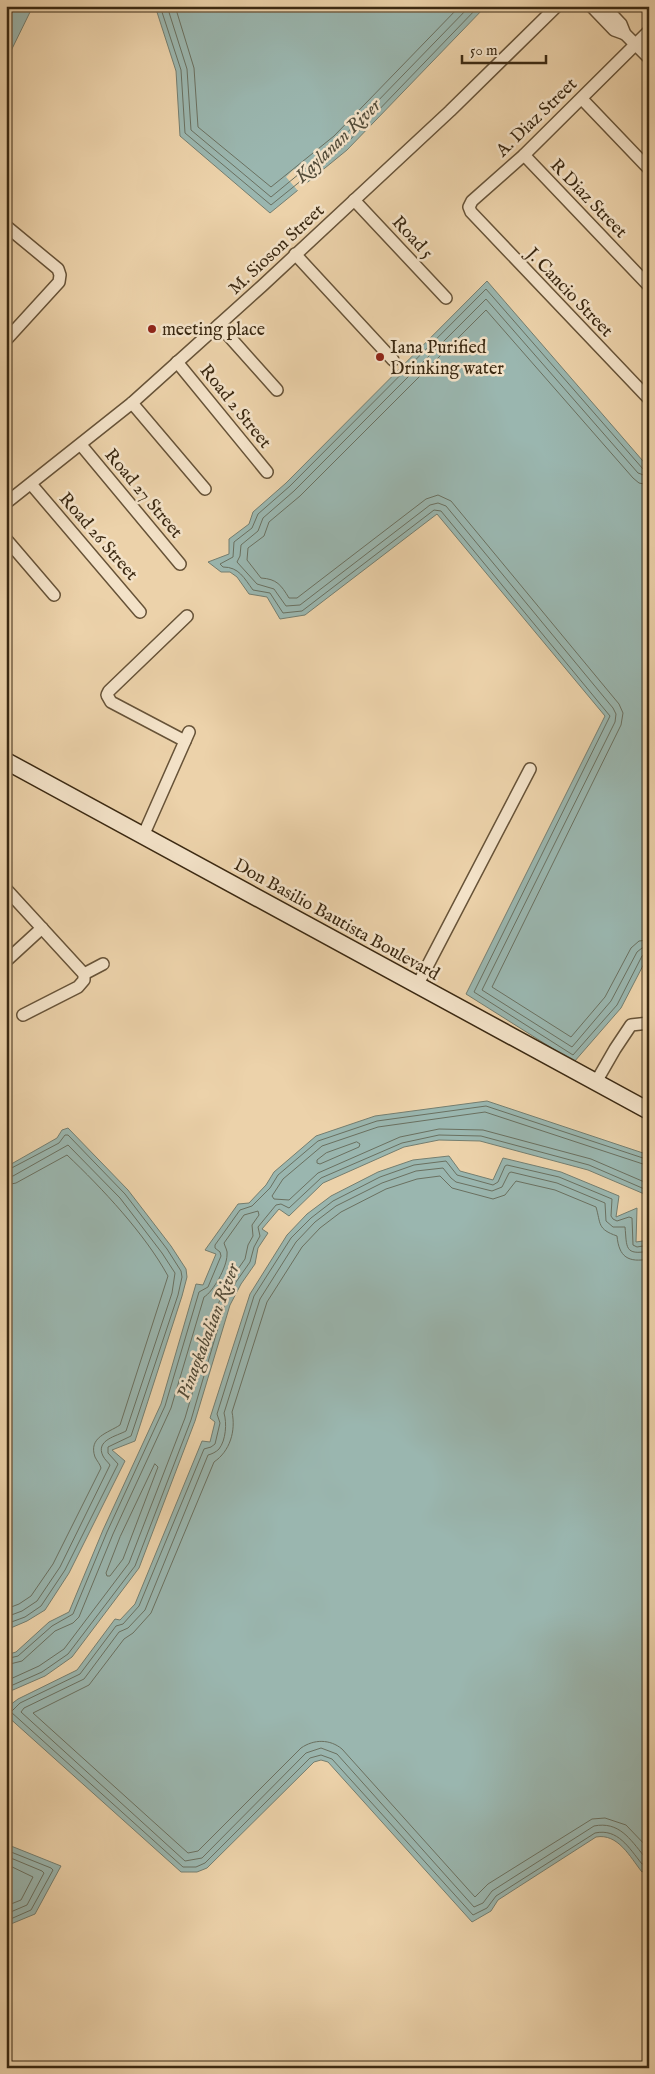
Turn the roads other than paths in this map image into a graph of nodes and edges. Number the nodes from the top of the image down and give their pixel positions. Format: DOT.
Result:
graph roads {
  1 [pos="557,6"];
  2 [pos="591,6"];
  3 [pos="604,6"];
  4 [pos="649,31"];
  5 [pos="625,34"];
  6 [pos="635,43"];
  7 [pos="649,58"];
  8 [pos="582,98"];
  9 [pos="524,155"];
  10 [pos="649,169"];
  11 [pos="354,200"];
  12 [pos="469,207"];
  13 [pos="6,226"];
  14 [pos="295,254"];
  15 [pos="649,286"];
  16 [pos="446,298"];
  17 [pos="219,325"];
  18 [pos="6,340"];
  19 [pos="393,360"];
  20 [pos="177,362"];
  21 [pos="277,390"];
  22 [pos="649,399"];
  23 [pos="132,403"];
  24 [pos="80,445"];
  25 [pos="267,472"];
  26 [pos="31,484"];
  27 [pos="205,489"];
  28 [pos="6,503"];
  29 [pos="6,539"];
  30 [pos="180,564"];
  31 [pos="54,595"];
  32 [pos="140,612"];
  33 [pos="187,616"];
  34 [pos="6,762"];
  35 [pos="530,770"];
  36 [pos="143,836"];
  37 [pos="6,889"];
  38 [pos="42,928"];
  39 [pos="6,961"];
  40 [pos="103,964"];
  41 [pos="84,974"];
  42 [pos="417,986"];
  43 [pos="23,1015"];
  44 [pos="649,1023"];
  45 [pos="596,1082"];
  46 [pos="649,1111"];
  1 -- 11 [label="street, M. Sioson Street"];
  2 -- 5 [label="street"];
  3 -- 5 [label="street"];
  4 -- 6 [label="street, A. Diaz Street"];
  5 -- 6 [label="street"];
  6 -- 7 [label="street"];
  6 -- 8 [label="street, A. Diaz Street"];
  8 -- 9 [label="street, A. Diaz Street"];
  8 -- 10 [label="street"];
  9 -- 12 [label="street, A. Diaz Street"];
  9 -- 15 [label="street, R Diaz Street"];
  11 -- 14 [label="street, M. Sioson Street"];
  11 -- 16 [label="street, Road 5"];
  12 -- 22 [label="street, J. Cancio Street"];
  13 -- 18 [label="street"];
  14 -- 17 [label="street, M. Sioson Street"];
  14 -- 19 [label="street"];
  17 -- 20 [label="street, M. Sioson Street"];
  17 -- 21 [label="street"];
  20 -- 23 [label="street, M. Sioson Street"];
  20 -- 25 [label="street, Road 2 Street"];
  23 -- 24 [label="street, M. Sioson Street"];
  23 -- 27 [label="street"];
  24 -- 26 [label="street, M. Sioson Street"];
  24 -- 30 [label="street, Road 27 Street"];
  26 -- 28 [label="street, M. Sioson Street"];
  26 -- 32 [label="street, Road 26 Street"];
  29 -- 31 [label="street"];
  33 -- 36 [label="street"];
  34 -- 36 [label="main road, Don Basilio Bautista Boulevard"];
  35 -- 42 [label="street"];
  36 -- 42 [label="main road, Don Basilio Bautista Boulevard"];
  37 -- 38 [label="street"];
  38 -- 39 [label="street"];
  38 -- 41 [label="street"];
  40 -- 41 [label="street"];
  41 -- 43 [label="street"];
  42 -- 45 [label="main road, Don Basilio Bautista Boulevard"];
  44 -- 45 [label="street"];
  45 -- 46 [label="main road, Don Basilio Bautista Boulevard"];
}
